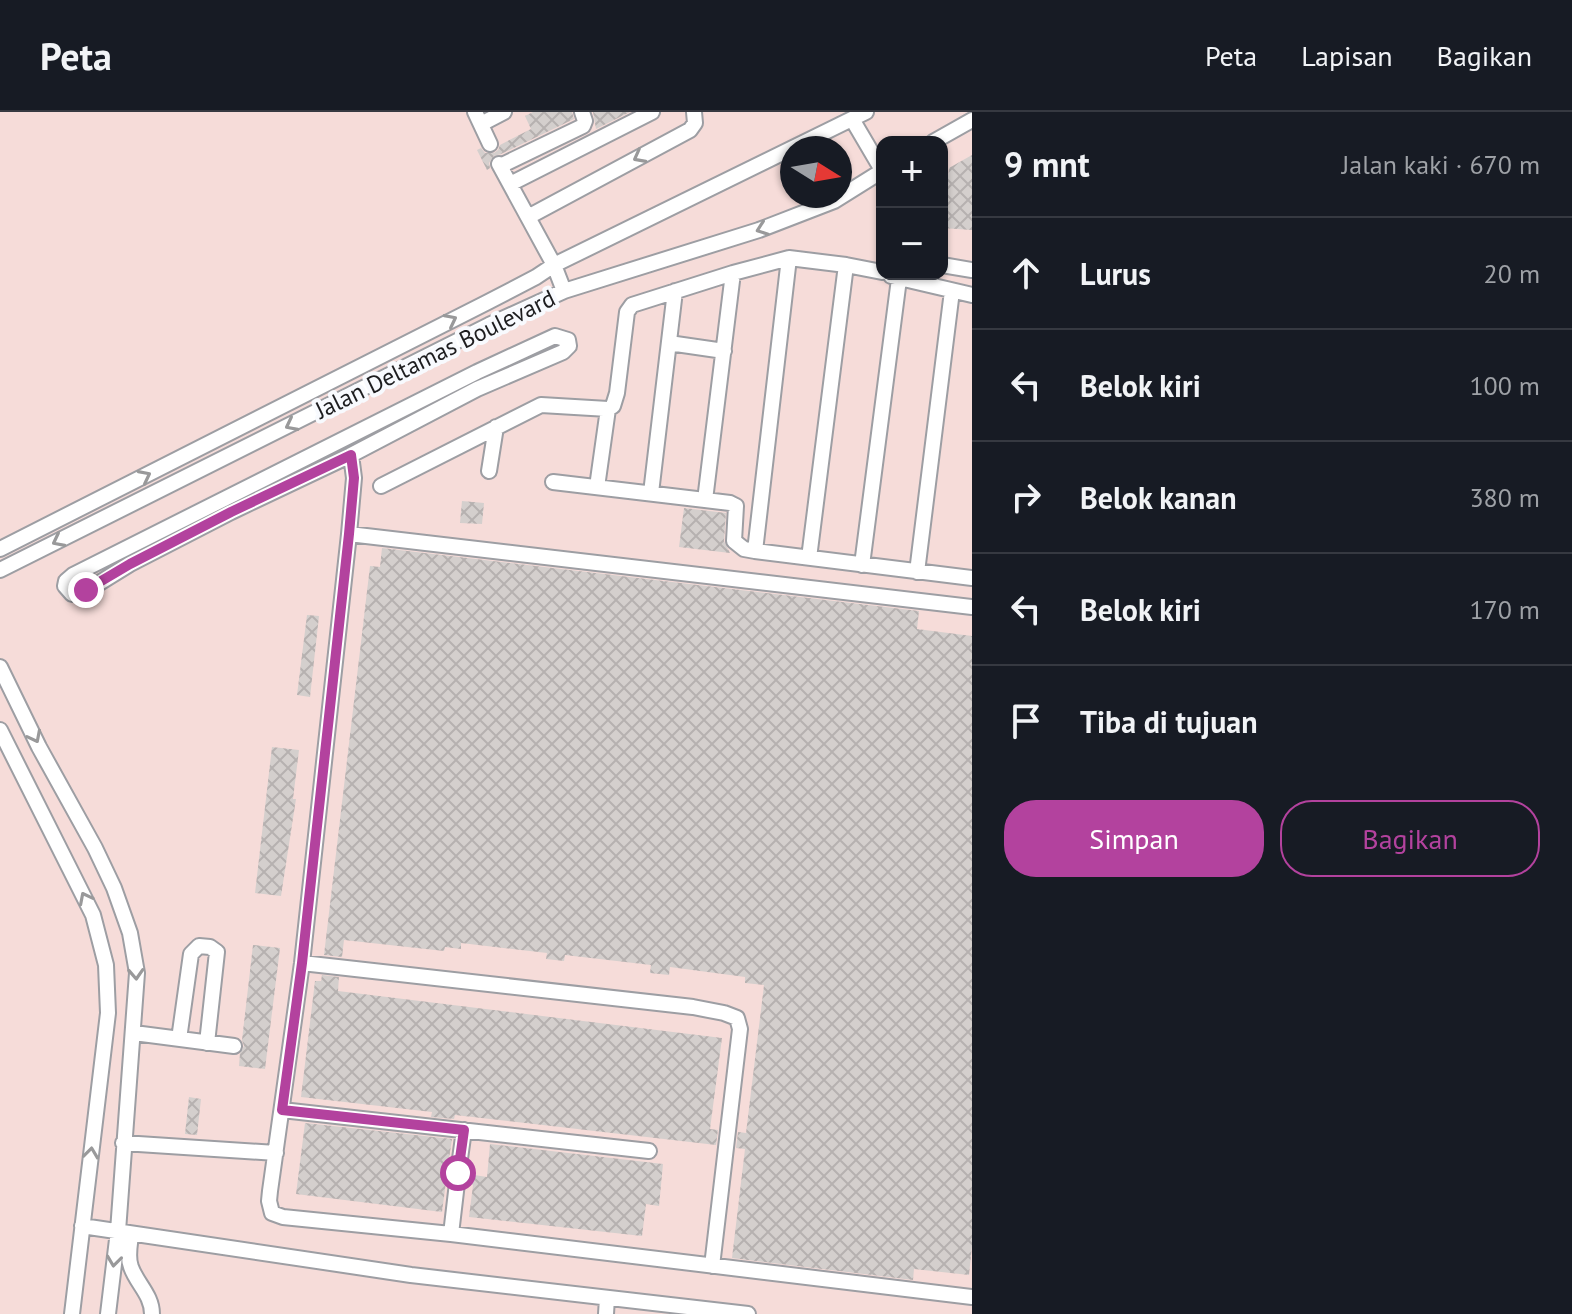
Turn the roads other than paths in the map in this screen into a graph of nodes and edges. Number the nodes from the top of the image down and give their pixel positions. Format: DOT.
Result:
graph roads {
  1 [pos="504,112"];
  2 [pos="582,112"];
  3 [pos="652,112"];
  4 [pos="694,112"];
  5 [pos="859,115"];
  6 [pos="478,118"];
  7 [pos="972,120"];
  8 [pos="944,136"];
  9 [pos="490,144"];
  10 [pos="876,156"];
  11 [pos="876,174"];
  12 [pos="510,184"];
  13 [pos="528,217"];
  14 [pos="789,258"];
  15 [pos="554,265"];
  16 [pos="846,265"];
  17 [pos="948,266"];
  18 [pos="972,270"];
  19 [pos="876,272"];
  20 [pos="733,273"];
  21 [pos="889,280"];
  22 [pos="909,280"];
  23 [pos="564,291"];
  24 [pos="675,291"];
  25 [pos="952,291"];
  26 [pos="972,295"];
  27 [pos="669,343"];
  28 [pos="724,351"];
  29 [pos="608,409"];
  30 [pos="496,427"];
  31 [pos="351,455"];
  32 [pos="489,471"];
  33 [pos="553,482"];
  34 [pos="381,486"];
  35 [pos="597,487"];
  36 [pos="651,493"];
  37 [pos="705,500"];
  38 [pos="349,534"];
  39 [pos="0,549"];
  40 [pos="755,551"];
  41 [pos="809,558"];
  42 [pos="862,565"];
  43 [pos="0,570"];
  44 [pos="917,572"];
  45 [pos="972,578"];
  46 [pos="972,607"];
  47 [pos="0,667"];
  48 [pos="0,730"];
  49 [pos="302,963"];
  50 [pos="134,1033"];
  51 [pos="179,1039"];
  52 [pos="207,1043"];
  53 [pos="234,1046"];
  54 [pos="282,1110"];
  55 [pos="464,1130"];
  56 [pos="123,1143"];
  57 [pos="649,1151"];
  58 [pos="276,1153"];
  59 [pos="82,1226"];
  60 [pos="125,1233"];
  61 [pos="451,1234"];
  62 [pos="712,1266"];
  63 [pos="972,1297"];
  64 [pos="607,1307"];
  65 [pos="643,1309"];
  66 [pos="693,1311"];
  67 [pos="72,1314"];
  68 [pos="108,1314"];
  69 [pos="152,1314"];
  70 [pos="748,1314"];
  1 -- 6 [label="street"];
  2 -- 12 [label="street"];
  3 -- 12 [label="street"];
  4 -- 13 [label="street, one-way"];
  5 -- 10 [label="street"];
  5 -- 15 [label="street"];
  6 -- 9 [label="street"];
  7 -- 8 [label="street"];
  11 -- 23 [label="street, Jalan Deltamas Boulevard, one-way"];
  12 -- 13 [label="street"];
  13 -- 15 [label="street"];
  14 -- 16 [label="street"];
  14 -- 20 [label="street"];
  14 -- 40 [label="street"];
  15 -- 23 [label="street"];
  39 -- 15 [label="street, one-way"];
  16 -- 19 [label="street"];
  16 -- 41 [label="street"];
  17 -- 18 [label="street"];
  20 -- 24 [label="street"];
  20 -- 28 [label="street"];
  21 -- 42 [label="street"];
  22 -- 25 [label="street"];
  23 -- 43 [label="street, Jalan Deltamas Boulevard, one-way"];
  24 -- 27 [label="street"];
  24 -- 29 [label="street"];
  25 -- 26 [label="street"];
  25 -- 44 [label="street"];
  27 -- 28 [label="street"];
  27 -- 36 [label="street"];
  28 -- 37 [label="street"];
  29 -- 30 [label="street"];
  29 -- 35 [label="street"];
  30 -- 32 [label="street"];
  30 -- 34 [label="street"];
  31 -- 31 [label="street"];
  31 -- 38 [label="street"];
  33 -- 35 [label="street"];
  35 -- 36 [label="street"];
  36 -- 37 [label="street"];
  37 -- 40 [label="street"];
  38 -- 46 [label="street"];
  38 -- 49 [label="street"];
  40 -- 41 [label="street"];
  41 -- 42 [label="street"];
  42 -- 44 [label="street"];
  44 -- 45 [label="street"];
  47 -- 50 [label="street, one-way"];
  59 -- 48 [label="street, one-way"];
  49 -- 54 [label="street"];
  49 -- 62 [label="street"];
  50 -- 51 [label="street"];
  50 -- 56 [label="street"];
  51 -- 52 [label="street"];
  51 -- 52 [label="street"];
  52 -- 53 [label="street"];
  54 -- 55 [label="street"];
  54 -- 58 [label="street"];
  55 -- 57 [label="street"];
  55 -- 61 [label="street"];
  56 -- 58 [label="street"];
  56 -- 60 [label="street"];
  58 -- 61 [label="street"];
  59 -- 60 [label="street"];
  59 -- 67 [label="street"];
  60 -- 64 [label="street"];
  60 -- 68 [label="street, one-way"];
  60 -- 69 [label="street"];
  61 -- 62 [label="street"];
  62 -- 63 [label="street"];
  64 -- 65 [label="street"];
  65 -- 66 [label="street"];
  66 -- 70 [label="street"];
}
